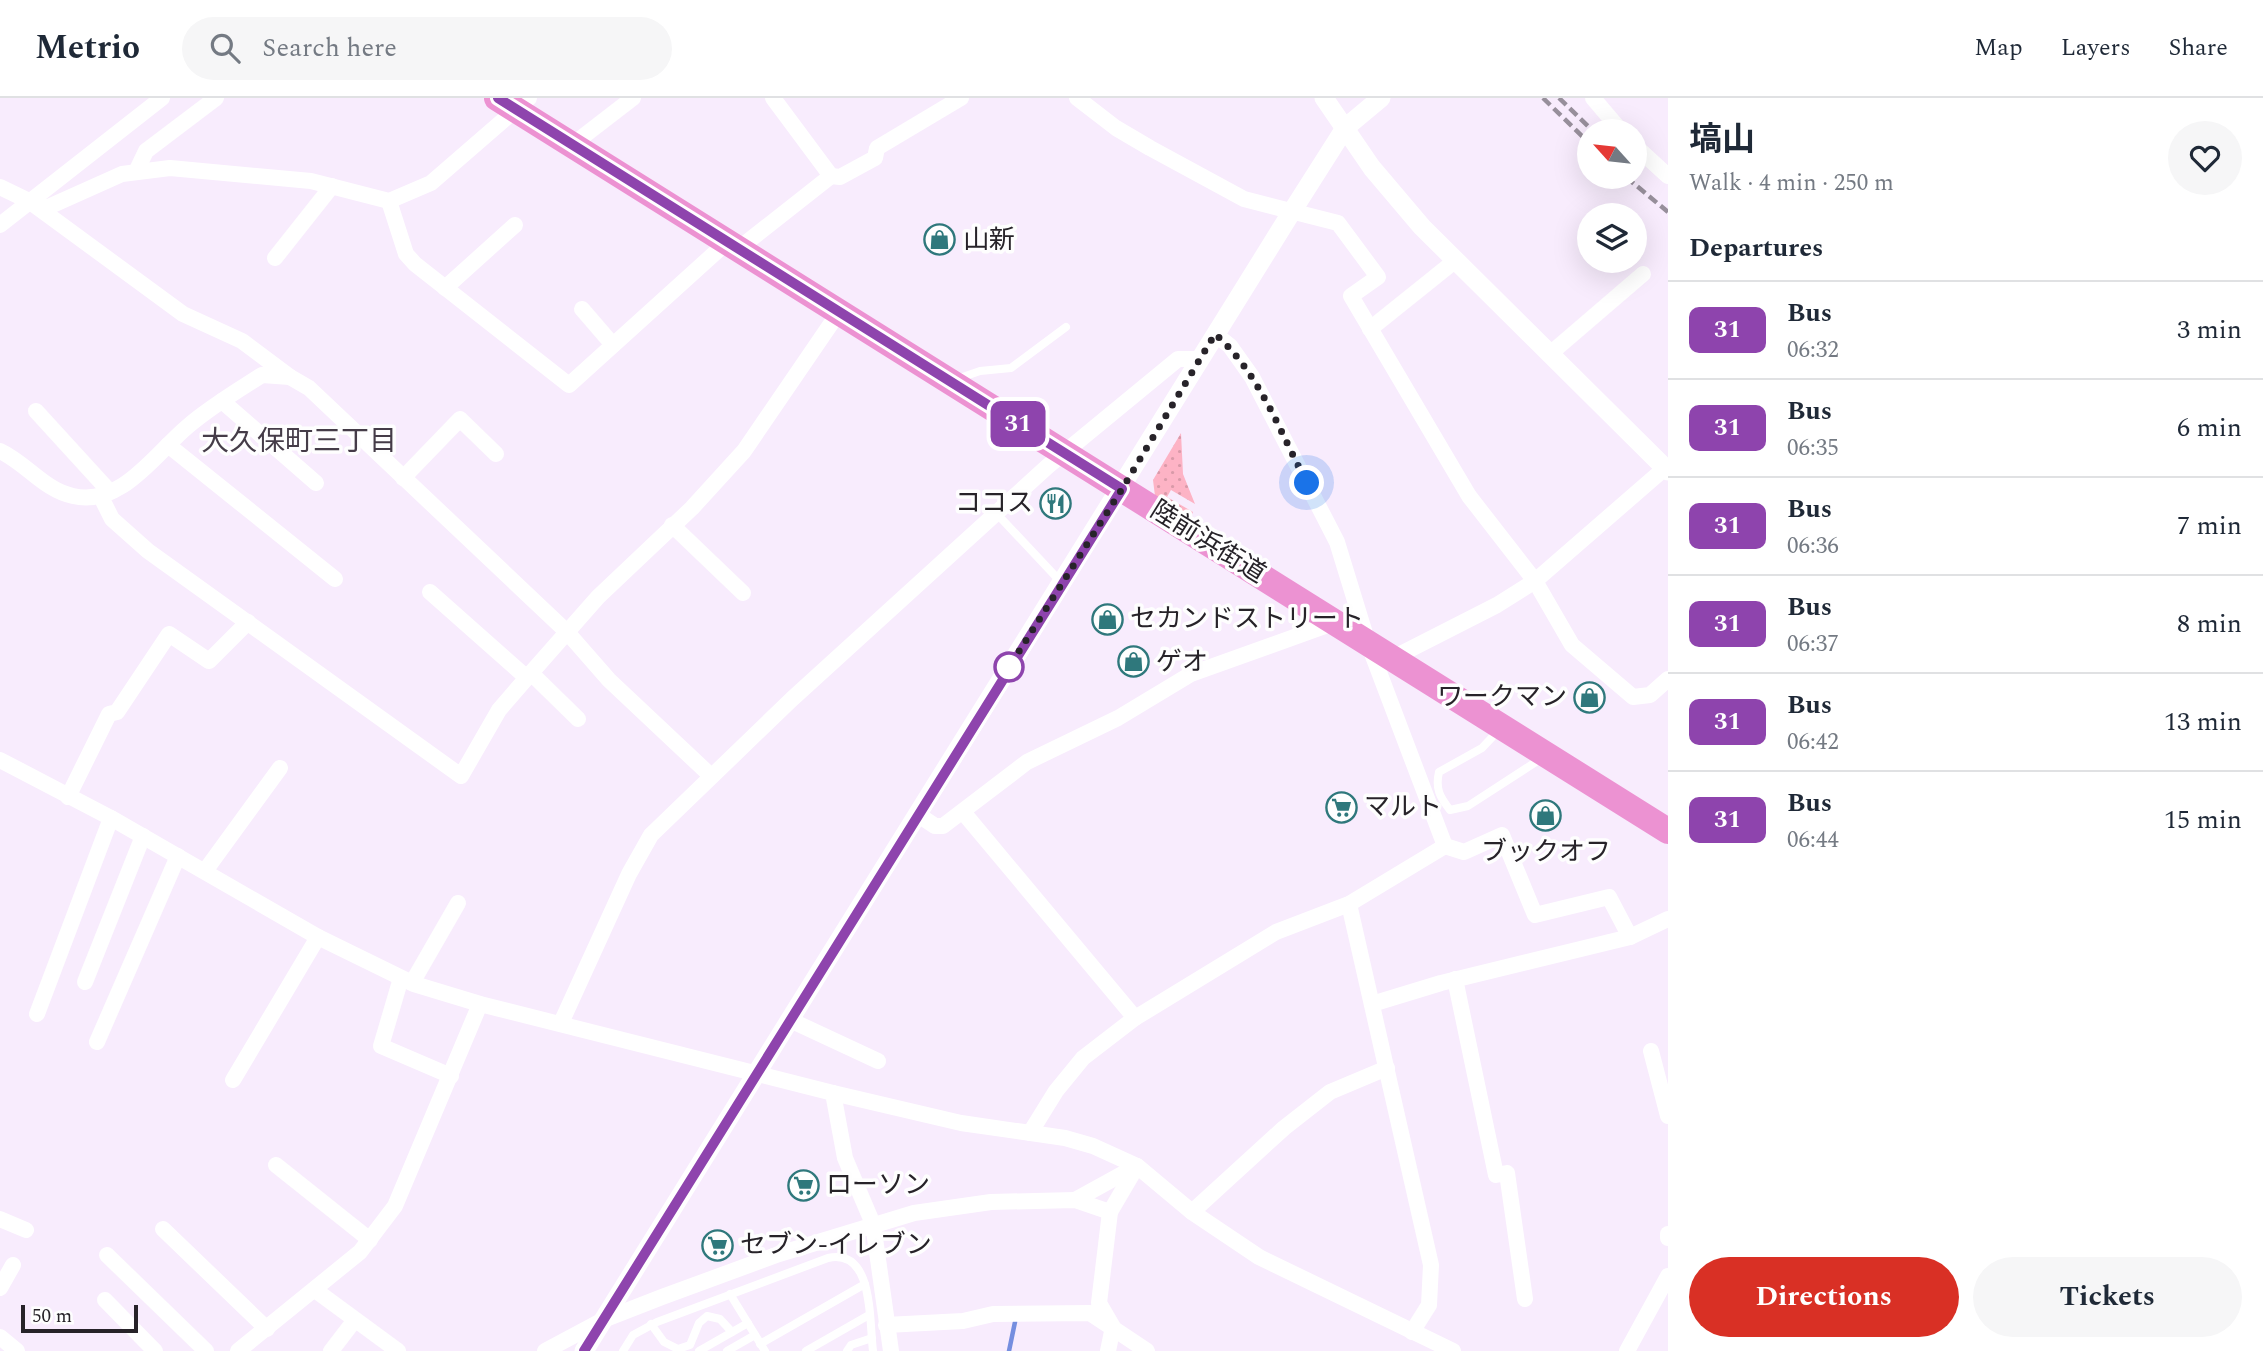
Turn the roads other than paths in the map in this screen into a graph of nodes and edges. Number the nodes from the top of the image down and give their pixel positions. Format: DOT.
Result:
graph roads {
  1 [pos="162,98"];
  2 [pos="216,98"];
  3 [pos="633,98"];
  4 [pos="773,98"];
  5 [pos="961,98"];
  6 [pos="1077,98"];
  7 [pos="1324,98"];
  8 [pos="1381,98"];
  9 [pos="1593,98"];
  10 [pos="514,102"];
  11 [pos="1611,119"];
  12 [pos="1345,128"];
  13 [pos="572,145"];
  14 [pos="1647,157"];
  15 [pos="136,172"];
  16 [pos="831,176"];
  17 [pos="1668,176"];
  18 [pos="332,186"];
  19 [pos="0,187"];
  20 [pos="29,201"];
  21 [pos="389,201"];
  22 [pos="1292,213"];
  23 [pos="0,225"];
  24 [pos="515,225"];
  25 [pos="731,246"];
  26 [pos="275,258"];
  27 [pos="1456,260"];
  28 [pos="1643,274"];
  29 [pos="445,288"];
  30 [pos="582,309"];
  31 [pos="839,312"];
  32 [pos="1066,327"];
  33 [pos="1370,329"];
  34 [pos="1215,334"];
  35 [pos="613,345"];
  36 [pos="1551,353"];
  37 [pos="1199,359"];
  38 [pos="290,377"];
  39 [pos="950,382"];
  40 [pos="222,401"];
  41 [pos="36,411"];
  42 [pos="168,445"];
  43 [pos="0,451"];
  44 [pos="1064,453"];
  45 [pos="496,454"];
  46 [pos="1667,470"];
  47 [pos="403,478"];
  48 [pos="316,483"];
  49 [pos="1122,489"];
  50 [pos="106,494"];
  51 [pos="997,514"];
  52 [pos="672,526"];
  53 [pos="335,579"];
  54 [pos="1535,582"];
  55 [pos="1062,583"];
  56 [pos="430,592"];
  57 [pos="743,593"];
  58 [pos="248,622"];
  59 [pos="1336,622"];
  60 [pos="567,632"];
  61 [pos="1368,643"];
  62 [pos="1393,658"];
  63 [pos="529,675"];
  64 [pos="1668,679"];
  65 [pos="578,719"];
  66 [pos="1501,726"];
  67 [pos="1548,755"];
  68 [pos="0,760"];
  69 [pos="280,768"];
  70 [pos="710,775"];
  71 [pos="68,797"];
  72 [pos="962,812"];
  73 [pos="917,814"];
  74 [pos="111,818"];
  75 [pos="1668,831"];
  76 [pos="143,836"];
  77 [pos="1445,846"];
  78 [pos="178,856"];
  79 [pos="205,871"];
  80 [pos="458,903"];
  81 [pos="1349,904"];
  82 [pos="1668,919"];
  83 [pos="318,937"];
  84 [pos="1630,937"];
  85 [pos="1455,979"];
  86 [pos="407,981"];
  87 [pos="85,982"];
  88 [pos="480,1004"];
  89 [pos="1372,1004"];
  90 [pos="37,1014"];
  91 [pos="1135,1018"];
  92 [pos="790,1020"];
  93 [pos="561,1023"];
  94 [pos="97,1042"];
  95 [pos="1651,1051"];
  96 [pos="878,1061"];
  97 [pos="1387,1068"];
  98 [pos="757,1073"];
  99 [pos="451,1076"];
  100 [pos="233,1080"];
  101 [pos="833,1093"];
  102 [pos="1668,1116"];
  103 [pos="1030,1133"];
  104 [pos="276,1165"];
  105 [pos="1137,1166"];
  106 [pos="1074,1200"];
  107 [pos="1110,1212"];
  108 [pos="1192,1212"];
  109 [pos="0,1219"];
  110 [pos="873,1224"];
  111 [pos="163,1229"];
  112 [pos="26,1230"];
  113 [pos="370,1240"];
  114 [pos="107,1255"];
  115 [pos="13,1265"];
  116 [pos="1668,1276"];
  117 [pos="864,1284"];
  118 [pos="0,1288"];
  119 [pos="315,1290"];
  120 [pos="730,1294"];
  121 [pos="1525,1298"];
  122 [pos="105,1300"];
  123 [pos="869,1315"];
  124 [pos="603,1320"];
  125 [pos="354,1321"];
  126 [pos="748,1323"];
  127 [pos="651,1324"];
  128 [pos="886,1325"];
  129 [pos="1114,1327"];
  130 [pos="267,1329"];
  131 [pos="732,1332"];
  132 [pos="1412,1332"];
  133 [pos="755,1335"];
  134 [pos="0,1336"];
  135 [pos="872,1338"];
  136 [pos="762,1347"];
  137 [pos="820,1348"];
  138 [pos="17,1351"];
  139 [pos="155,1351"];
  140 [pos="206,1351"];
  141 [pos="238,1351"];
  142 [pos="331,1351"];
  143 [pos="398,1351"];
  144 [pos="545,1351"];
  145 [pos="584,1351"];
  146 [pos="623,1351"];
  147 [pos="699,1351"];
  148 [pos="727,1351"];
  149 [pos="806,1351"];
  150 [pos="847,1351"];
  151 [pos="873,1351"];
  152 [pos="891,1351"];
  153 [pos="1108,1351"];
  154 [pos="1147,1351"];
  155 [pos="1453,1351"];
  156 [pos="1627,1351"];
  1 -- 20 [label="street"];
  2 -- 15 [label="street"];
  3 -- 13 [label="street"];
  4 -- 16 [label="street"];
  5 -- 16 [label="street"];
  6 -- 22 [label="street"];
  7 -- 12 [label="street"];
  8 -- 12 [label="street"];
  9 -- 11 [label="street"];
  10 -- 13 [label="highway, 陸前浜街道"];
  10 -- 21 [label="street"];
  12 -- 22 [label="street"];
  12 -- 27 [label="street"];
  13 -- 25 [label="highway, 陸前浜街道"];
  14 -- 17 [label="street"];
  15 -- 18 [label="street"];
  15 -- 20 [label="street"];
  16 -- 25 [label="street"];
  18 -- 21 [label="street"];
  18 -- 26 [label="street"];
  19 -- 20 [label="street"];
  20 -- 23 [label="street"];
  20 -- 38 [label="street"];
  21 -- 29 [label="street"];
  22 -- 33 [label="street"];
  22 -- 34 [label="street"];
  24 -- 29 [label="street"];
  25 -- 31 [label="highway, 陸前浜街道"];
  25 -- 35 [label="street"];
  27 -- 33 [label="street"];
  27 -- 36 [label="street"];
  28 -- 36 [label="street"];
  29 -- 35 [label="street"];
  30 -- 35 [label="street"];
  31 -- 39 [label="highway, 陸前浜街道"];
  31 -- 52 [label="street"];
  32 -- 39 [label="lane"];
  33 -- 54 [label="street"];
  34 -- 37 [label="street"];
  34 -- 61 [label="street"];
  36 -- 46 [label="street"];
  37 -- 44 [label="street"];
  37 -- 49 [label="street"];
  38 -- 40 [label="street"];
  38 -- 47 [label="street"];
  39 -- 44 [label="highway, 陸前浜街道"];
  40 -- 42 [label="street"];
  40 -- 48 [label="street"];
  41 -- 50 [label="street"];
  42 -- 50 [label="street"];
  42 -- 53 [label="street"];
  43 -- 50 [label="street"];
  44 -- 49 [label="highway, 陸前浜街道"];
  44 -- 51 [label="street"];
  45 -- 47 [label="street"];
  46 -- 54 [label="street"];
  47 -- 60 [label="street"];
  49 -- 55 [label="street"];
  49 -- 59 [label="highway, 陸前浜街道"];
  50 -- 58 [label="street"];
  51 -- 55 [label="lane"];
  51 -- 70 [label="street"];
  52 -- 57 [label="street"];
  52 -- 60 [label="street"];
  54 -- 62 [label="street"];
  54 -- 64 [label="street"];
  55 -- 73 [label="street"];
  56 -- 63 [label="street"];
  58 -- 63 [label="street"];
  58 -- 71 [label="street"];
  59 -- 61 [label="highway, 陸前浜街道"];
  59 -- 72 [label="street"];
  60 -- 63 [label="street"];
  60 -- 70 [label="street"];
  61 -- 62 [label="highway, 陸前浜街道"];
  61 -- 77 [label="street"];
  62 -- 66 [label="highway, 陸前浜街道"];
  63 -- 65 [label="street"];
  66 -- 67 [label="highway, 陸前浜街道"];
  66 -- 67 [label="lane"];
  67 -- 75 [label="highway, 陸前浜街道"];
  68 -- 71 [label="street"];
  69 -- 79 [label="street"];
  70 -- 93 [label="street"];
  71 -- 74 [label="street"];
  72 -- 73 [label="street"];
  72 -- 91 [label="street"];
  73 -- 92 [label="street"];
  74 -- 76 [label="street"];
  74 -- 90 [label="street"];
  76 -- 78 [label="street"];
  76 -- 87 [label="street"];
  77 -- 81 [label="street"];
  77 -- 84 [label="street"];
  78 -- 79 [label="street"];
  78 -- 94 [label="street"];
  79 -- 83 [label="street"];
  80 -- 86 [label="street"];
  81 -- 89 [label="street"];
  81 -- 91 [label="street"];
  82 -- 84 [label="street"];
  83 -- 86 [label="street"];
  83 -- 100 [label="street"];
  84 -- 85 [label="street"];
  85 -- 89 [label="street"];
  85 -- 121 [label="street"];
  86 -- 88 [label="street"];
  86 -- 99 [label="street"];
  88 -- 93 [label="street"];
  88 -- 99 [label="street"];
  89 -- 97 [label="street"];
  91 -- 103 [label="street"];
  92 -- 96 [label="street"];
  92 -- 98 [label="street"];
  93 -- 98 [label="street"];
  95 -- 102 [label="street"];
  97 -- 108 [label="street"];
  97 -- 132 [label="street"];
  98 -- 101 [label="street"];
  98 -- 124 [label="street"];
  99 -- 113 [label="street"];
  101 -- 103 [label="street"];
  101 -- 110 [label="street"];
  103 -- 105 [label="street"];
  104 -- 113 [label="street"];
  105 -- 106 [label="street"];
  105 -- 107 [label="street"];
  105 -- 108 [label="street"];
  106 -- 107 [label="street"];
  106 -- 110 [label="street"];
  107 -- 129 [label="street"];
  108 -- 132 [label="street"];
  109 -- 112 [label="street"];
  110 -- 124 [label="street"];
  110 -- 128 [label="street"];
  111 -- 130 [label="street"];
  113 -- 119 [label="street"];
  114 -- 140 [label="street"];
  115 -- 118 [label="street"];
  116 -- 156 [label="street"];
  117 -- 120 [label="lane"];
  117 -- 123 [label="lane"];
  117 -- 136 [label="lane"];
  119 -- 125 [label="street"];
  119 -- 130 [label="street"];
  120 -- 126 [label="lane"];
  120 -- 127 [label="lane"];
  122 -- 139 [label="street"];
  123 -- 135 [label="lane"];
  123 -- 137 [label="lane"];
  124 -- 144 [label="street"];
  124 -- 145 [label="street"];
  125 -- 142 [label="street"];
  125 -- 143 [label="street"];
  126 -- 131 [label="lane"];
  126 -- 133 [label="lane"];
  127 -- 131 [label="lane"];
  127 -- 146 [label="lane"];
  128 -- 129 [label="street"];
  128 -- 152 [label="street"];
  129 -- 153 [label="street"];
  129 -- 154 [label="street"];
  130 -- 141 [label="street"];
  131 -- 147 [label="lane"];
  132 -- 155 [label="street"];
  133 -- 136 [label="lane"];
  133 -- 148 [label="lane"];
  134 -- 138 [label="street"];
  135 -- 150 [label="lane"];
  135 -- 151 [label="lane"];
  137 -- 149 [label="lane"];
}
